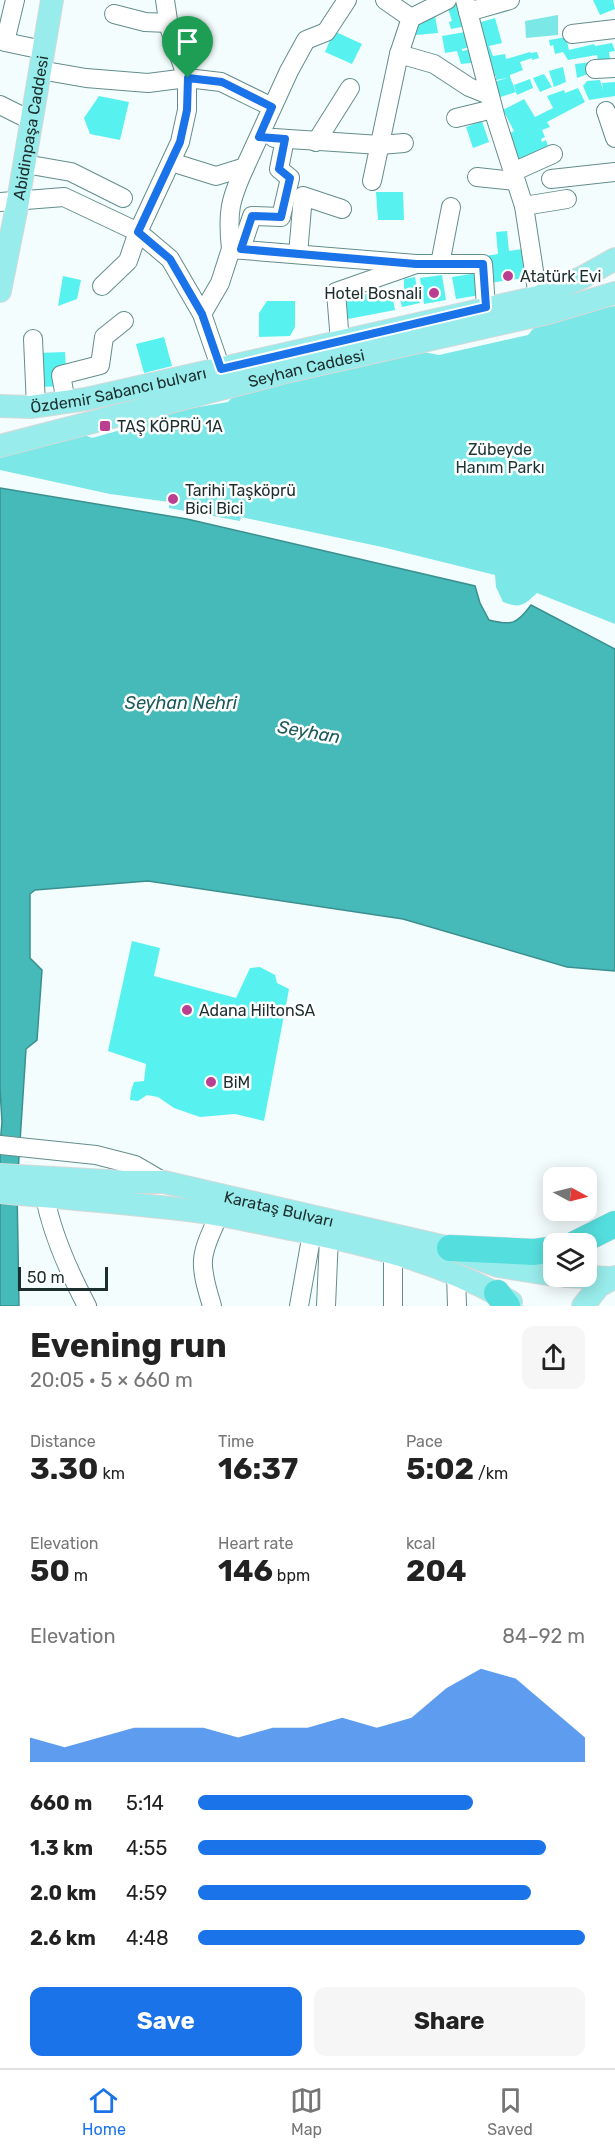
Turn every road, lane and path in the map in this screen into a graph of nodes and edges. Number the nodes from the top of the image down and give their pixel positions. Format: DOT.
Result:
graph roads {
  1 [pos="15,0"];
  2 [pos="52,0"];
  3 [pos="165,0"];
  4 [pos="347,0"];
  5 [pos="385,0"];
  6 [pos="447,0"];
  7 [pos="510,0"];
  8 [pos="466,6"];
  9 [pos="114,14"];
  10 [pos="411,18"];
  11 [pos="168,22"];
  12 [pos="615,28"];
  13 [pos="572,34"];
  14 [pos="399,54"];
  15 [pos="42,60"];
  16 [pos="615,68"];
  17 [pos="595,69"];
  18 [pos="188,78"];
  19 [pos="350,88"];
  20 [pos="491,102"];
  21 [pos="0,105"];
  22 [pos="272,107"];
  23 [pos="606,111"];
  24 [pos="456,118"];
  25 [pos="32,121"];
  26 [pos="259,137"];
  27 [pos="615,138"];
  28 [pos="285,139"];
  29 [pos="316,142"];
  30 [pos="404,143"];
  31 [pos="380,145"];
  32 [pos="554,154"];
  33 [pos="171,162"];
  34 [pos="25,164"];
  35 [pos="245,168"];
  36 [pos="615,172"];
  37 [pos="514,176"];
  38 [pos="477,177"];
  39 [pos="551,179"];
  40 [pos="372,181"];
  41 [pos="123,198"];
  42 [pos="567,199"];
  43 [pos="9,202"];
  44 [pos="524,206"];
  45 [pos="451,207"];
  46 [pos="342,209"];
  47 [pos="138,232"];
  48 [pos="236,249"];
  49 [pos="298,254"];
  50 [pos="615,260"];
  51 [pos="416,264"];
  52 [pos="440,264"];
  53 [pos="102,286"];
  54 [pos="0,291"];
  55 [pos="615,293"];
  56 [pos="538,297"];
  57 [pos="486,307"];
  58 [pos="202,314"];
  59 [pos="124,321"];
  60 [pos="33,339"];
  61 [pos="340,342"];
  62 [pos="221,369"];
  63 [pos="66,402"];
  64 [pos="0,406"];
  65 [pos="36,406"];
  66 [pos="0,446"];
  67 [pos="0,1145"];
  68 [pos="0,1175"];
  69 [pos="164,1182"];
  70 [pos="32,1190"];
  71 [pos="0,1192"];
  72 [pos="219,1215"];
  73 [pos="615,1224"];
  74 [pos="597,1233"];
  75 [pos="320,1235"];
  76 [pos="450,1248"];
  77 [pos="543,1251"];
  78 [pos="393,1253"];
  79 [pos="543,1273"];
  80 [pos="456,1274"];
  81 [pos="597,1277"];
  82 [pos="613,1277"];
  83 [pos="508,1302"];
  84 [pos="87,1306"];
  85 [pos="212,1306"];
  86 [pos="299,1306"];
  87 [pos="326,1306"];
  88 [pos="393,1306"];
  89 [pos="457,1306"];
  90 [pos="583,1306"];
  1 -- 15 [label="street"];
  2 -- 15 [label="main road, Abidinpaşa Caddesi"];
  3 -- 11 [label="street"];
  4 -- 22 [label="street"];
  5 -- 10 [label="street"];
  6 -- 10 [label="street"];
  7 -- 8 [label="street"];
  8 -- 20 [label="street"];
  9 -- 11 [label="street"];
  10 -- 14 [label="street"];
  11 -- 18 [label="street"];
  12 -- 13 [label="street"];
  14 -- 20 [label="street"];
  14 -- 31 [label="street"];
  15 -- 18 [label="street"];
  15 -- 25 [label="main road, Abidinpaşa Caddesi"];
  16 -- 17 [label="street"];
  18 -- 22 [label="street"];
  18 -- 33 [label="street"];
  19 -- 29 [label="street"];
  20 -- 24 [label="street"];
  20 -- 37 [label="street"];
  21 -- 25 [label="street"];
  22 -- 26 [label="street"];
  23 -- 27 [label="street"];
  25 -- 34 [label="main road, Abidinpaşa Caddesi"];
  26 -- 28 [label="street"];
  26 -- 35 [label="street"];
  28 -- 29 [label="street"];
  28 -- 48 [label="street"];
  29 -- 31 [label="street"];
  30 -- 31 [label="street"];
  31 -- 40 [label="street"];
  32 -- 37 [label="street"];
  33 -- 35 [label="street"];
  33 -- 47 [label="street"];
  34 -- 41 [label="street"];
  34 -- 43 [label="main road, Abidinpaşa Caddesi"];
  35 -- 48 [label="street"];
  36 -- 39 [label="street"];
  37 -- 38 [label="street"];
  37 -- 44 [label="street"];
  42 -- 44 [label="street"];
  43 -- 47 [label="street"];
  43 -- 54 [label="main road, Abidinpaşa Caddesi"];
  44 -- 56 [label="street"];
  45 -- 52 [label="street"];
  46 -- 49 [label="street"];
  47 -- 53 [label="street"];
  47 -- 58 [label="street"];
  48 -- 49 [label="street"];
  48 -- 58 [label="street"];
  49 -- 51 [label="street"];
  50 -- 56 [label="main road, Özdemir Sabancı bulvarı"];
  51 -- 52 [label="street"];
  51 -- 61 [label="street"];
  52 -- 57 [label="street"];
  55 -- 66 [label="main road, Seyhan Caddesi"];
  56 -- 57 [label="main road, Özdemir Sabancı bulvarı"];
  57 -- 61 [label="main road, Özdemir Sabancı bulvarı"];
  58 -- 62 [label="street"];
  59 -- 63 [label="street"];
  60 -- 65 [label="street"];
  61 -- 62 [label="main road, Özdemir Sabancı bulvarı"];
  62 -- 63 [label="main road, Özdemir Sabancı bulvarı"];
  63 -- 65 [label="main road, Özdemir Sabancı bulvarı"];
  64 -- 65 [label="main road, Özdemir Sabancı bulvarı"];
  67 -- 69 [label="street"];
  68 -- 70 [label="main road, Karataş Bulvarı"];
  69 -- 70 [label="main road, Karataş Bulvarı"];
  69 -- 76 [label="main road, Karataş Bulvarı"];
  70 -- 71 [label="main road, Karataş Bulvarı"];
  70 -- 72 [label="main road, Karataş Bulvarı"];
  70 -- 84 [label="street"];
  72 -- 75 [label="main road, Karataş Bulvarı"];
  72 -- 85 [label="street"];
  73 -- 74 [label="highway"];
  75 -- 78 [label="main road, Karataş Bulvarı"];
  75 -- 86 [label="street"];
  75 -- 87 [label="street"];
  76 -- 77 [label="highway"];
  76 -- 79 [label="main road, Karataş Bulvarı"];
  78 -- 80 [label="main road, Karataş Bulvarı"];
  78 -- 88 [label="street"];
  80 -- 83 [label="main road, Karataş Bulvarı"];
  80 -- 89 [label="street"];
  81 -- 82 [label="main road"];
  82 -- 90 [label="main road"];
}
